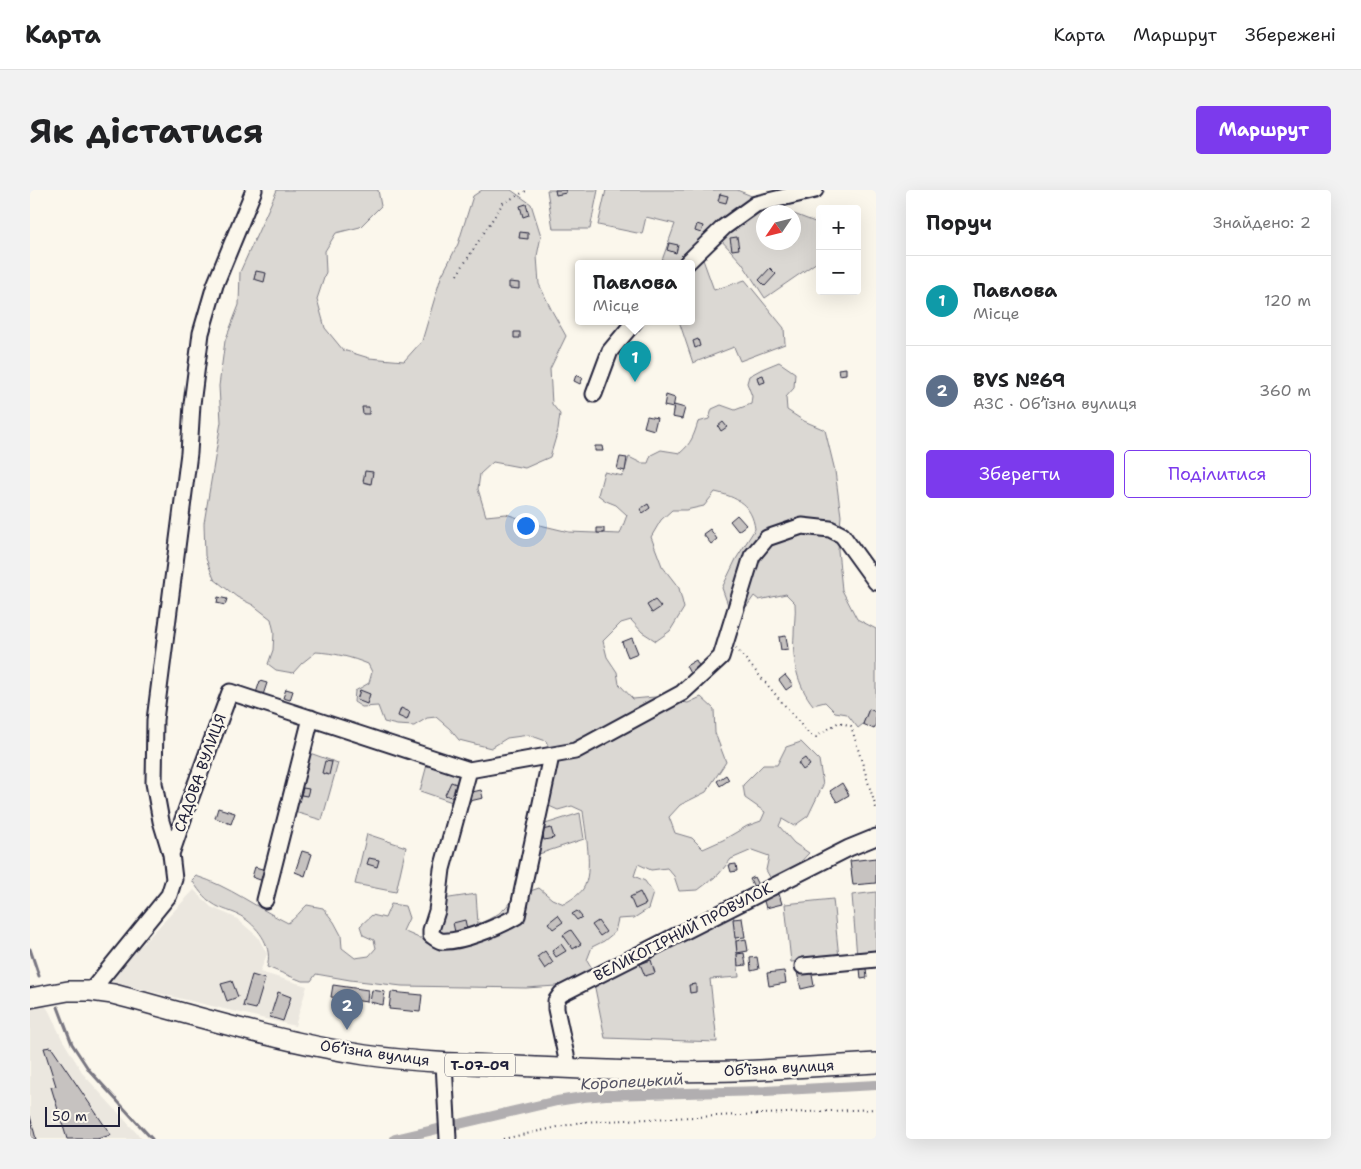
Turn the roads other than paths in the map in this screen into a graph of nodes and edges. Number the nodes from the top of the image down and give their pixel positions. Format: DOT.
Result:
graph roads {
  1 [pos="254,190"];
  2 [pos="815,190"];
  3 [pos="690,260"];
  4 [pos="632,325"];
  5 [pos="594,394"];
  6 [pos="876,582"];
  7 [pos="311,718"];
  8 [pos="551,756"];
  9 [pos="469,770"];
  10 [pos="876,837"];
  11 [pos="171,854"];
  12 [pos="265,900"];
  13 [pos="876,959"];
  14 [pos="803,966"];
  15 [pos="91,991"];
  16 [pos="30,998"];
  17 [pos="444,1063"];
  18 [pos="876,1063"];
  19 [pos="569,1069"];
  20 [pos="448,1132"];
  1 -- 11 [label="street"];
  2 -- 3 [label="street"];
  4 -- 5 [label="street"];
  6 -- 8 [label="street"];
  7 -- 9 [label="street"];
  7 -- 11 [label="street, САДОВА ВУЛИЦЯ"];
  7 -- 12 [label="street"];
  8 -- 9 [label="street"];
  8 -- 9 [label="street"];
  10 -- 19 [label="street, ВЕЛИКОГІРНИЙ ПРОВУЛОК"];
  11 -- 15 [label="street"];
  13 -- 14 [label="street"];
  15 -- 16 [label="main road, Обʼїзна вулиця / Т-07-09"];
  15 -- 17 [label="main road, Обʼїзна вулиця / Т-07-09"];
  17 -- 19 [label="main road, Обʼїзна вулиця / Т-07-09"];
  17 -- 20 [label="street"];
  18 -- 19 [label="main road, Обʼїзна вулиця / Т-07-09"];
}
